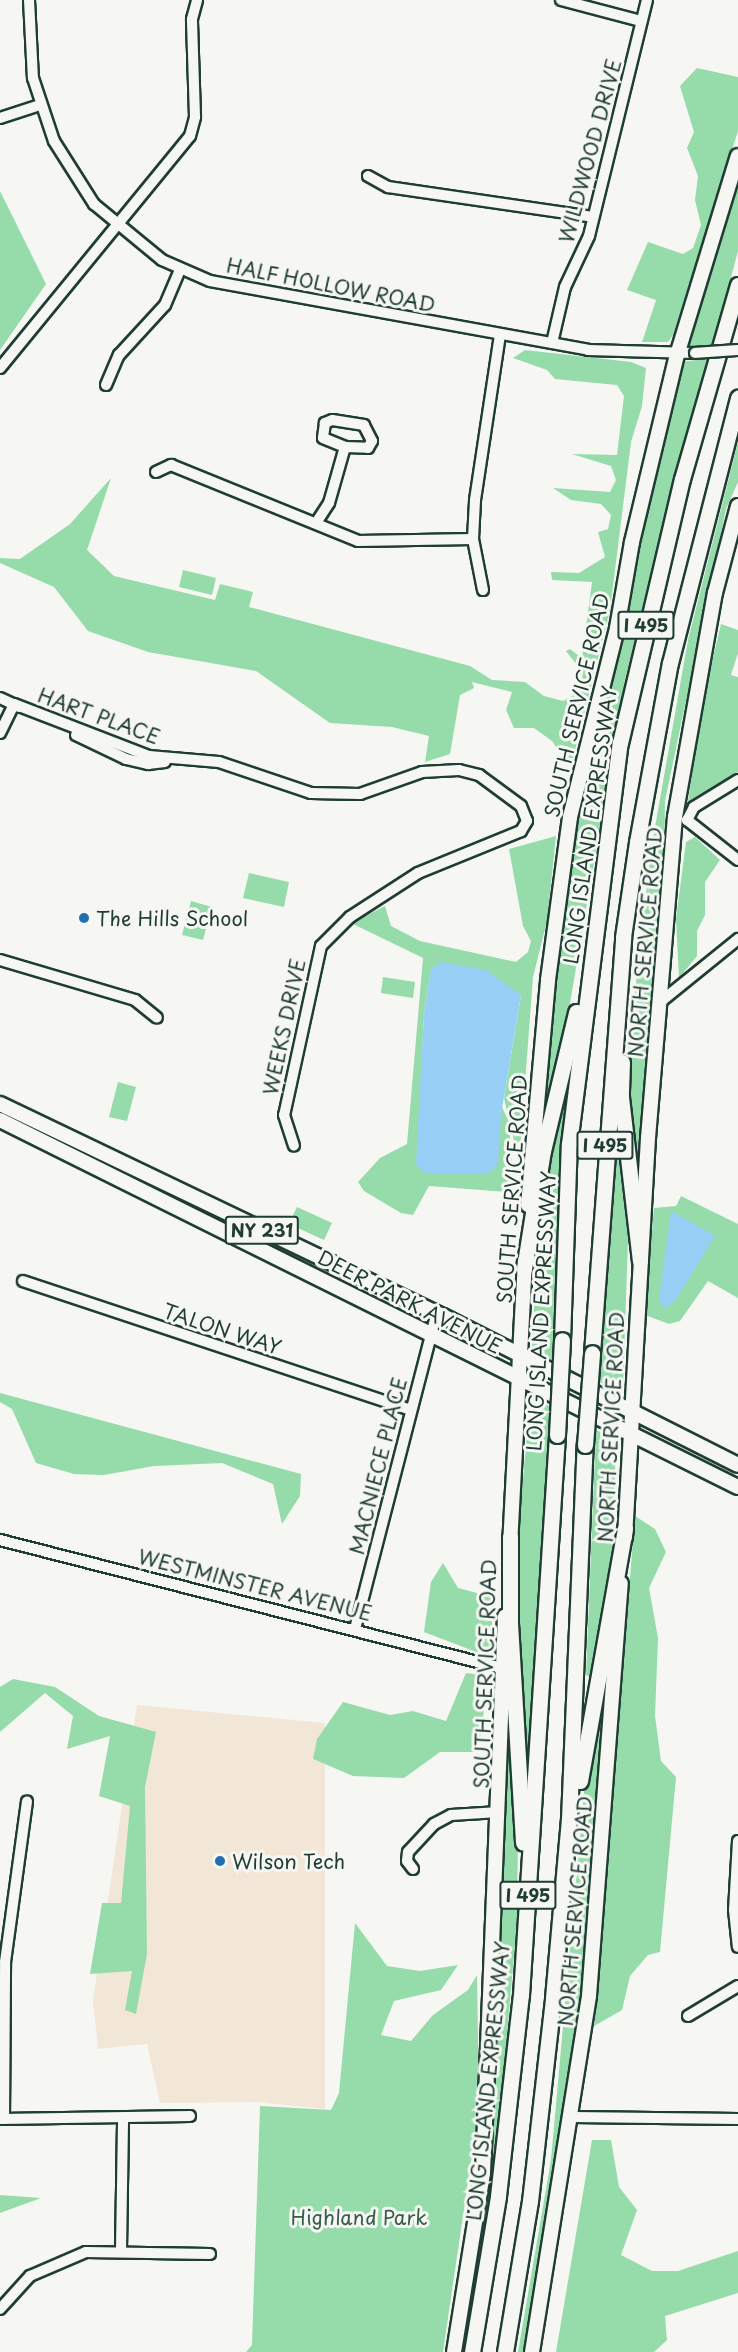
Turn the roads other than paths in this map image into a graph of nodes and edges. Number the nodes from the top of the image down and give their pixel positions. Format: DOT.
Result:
graph roads {
  1 [pos="29,0"];
  2 [pos="197,0"];
  3 [pos="561,0"];
  4 [pos="647,0"];
  5 [pos="641,21"];
  6 [pos="40,105"];
  7 [pos="0,118"];
  8 [pos="738,156"];
  9 [pos="368,176"];
  10 [pos="593,217"];
  11 [pos="115,224"];
  12 [pos="180,269"];
  13 [pos="738,285"];
  14 [pos="500,334"];
  15 [pos="552,343"];
  16 [pos="738,350"];
  17 [pos="677,355"];
  18 [pos="0,368"];
  19 [pos="106,385"];
  20 [pos="738,398"];
  21 [pos="345,447"];
  22 [pos="156,472"];
  23 [pos="738,506"];
  24 [pos="316,523"];
  25 [pos="472,539"];
  26 [pos="483,590"];
  27 [pos="0,698"];
  28 [pos="14,704"];
  29 [pos="0,733"];
  30 [pos="738,780"];
  31 [pos="527,821"];
  32 [pos="738,860"];
  33 [pos="623,938"];
  34 [pos="738,939"];
  35 [pos="0,960"];
  36 [pos="590,972"];
  37 [pos="659,1003"];
  38 [pos="157,1018"];
  39 [pos="0,1104"];
  40 [pos="0,1120"];
  41 [pos="294,1145"];
  42 [pos="640,1261"];
  43 [pos="524,1269"];
  44 [pos="23,1281"];
  45 [pos="437,1313"];
  46 [pos="431,1333"];
  47 [pos="523,1356"];
  48 [pos="521,1380"];
  49 [pos="410,1410"];
  50 [pos="634,1411"];
  51 [pos="633,1436"];
  52 [pos="738,1465"];
  53 [pos="738,1487"];
  54 [pos="625,1528"];
  55 [pos="510,1537"];
  56 [pos="0,1540"];
  57 [pos="355,1629"];
  58 [pos="501,1668"];
  59 [pos="27,1802"];
  60 [pos="499,1812"];
  61 [pos="569,1819"];
  62 [pos="738,1841"];
  63 [pos="413,1869"];
  64 [pos="738,1947"];
  65 [pos="738,1986"];
  66 [pos="521,1995"];
  67 [pos="688,2016"];
  68 [pos="190,2116"];
  69 [pos="573,2117"];
  70 [pos="2,2119"];
  71 [pos="123,2120"];
  72 [pos="738,2120"];
  73 [pos="121,2250"];
  74 [pos="210,2254"];
  75 [pos="0,2308"];
  76 [pos="454,2352"];
  77 [pos="472,2352"];
  78 [pos="505,2352"];
  79 [pos="532,2352"];
  1 -- 6 [label="street, HALF HOLLOW ROAD"];
  2 -- 11 [label="street"];
  3 -- 5 [label="street"];
  4 -- 5 [label="street, WILDWOOD DRIVE"];
  5 -- 10 [label="street, WILDWOOD DRIVE"];
  6 -- 7 [label="street"];
  6 -- 11 [label="street, HALF HOLLOW ROAD"];
  8 -- 17 [label="main road, SOUTH SERVICE ROAD"];
  9 -- 10 [label="street"];
  10 -- 15 [label="street, WILDWOOD DRIVE"];
  11 -- 12 [label="street, HALF HOLLOW ROAD"];
  11 -- 18 [label="street"];
  12 -- 14 [label="street, HALF HOLLOW ROAD"];
  12 -- 19 [label="street"];
  13 -- 36 [label="highway, LONG ISLAND EXPRESSWAY / I 495"];
  14 -- 15 [label="street, HALF HOLLOW ROAD"];
  14 -- 25 [label="street"];
  15 -- 17 [label="street, HALF HOLLOW ROAD"];
  16 -- 17 [label="street, HALF HOLLOW ROAD, bridge"];
  17 -- 43 [label="main road, SOUTH SERVICE ROAD"];
  20 -- 33 [label="highway, I 495"];
  21 -- 24 [label="street"];
  22 -- 24 [label="street"];
  23 -- 37 [label="main road, NORTH SERVICE ROAD"];
  24 -- 25 [label="street"];
  25 -- 26 [label="street"];
  27 -- 28 [label="street, HART PLACE"];
  28 -- 29 [label="street"];
  28 -- 31 [label="street, HART PLACE"];
  30 -- 32 [label="street"];
  31 -- 41 [label="street, WEEKS DRIVE"];
  33 -- 42 [label="highway"];
  33 -- 61 [label="highway, I 495, bridge"];
  34 -- 37 [label="street"];
  35 -- 38 [label="street"];
  36 -- 43 [label="highway"];
  36 -- 66 [label="highway, LONG ISLAND EXPRESSWAY / I 495, bridge"];
  37 -- 42 [label="main road, NORTH SERVICE ROAD"];
  39 -- 45 [label="main road, DEER PARK AVENUE / NY 231"];
  40 -- 46 [label="main road, DEER PARK AVENUE / NY 231"];
  42 -- 50 [label="main road, NORTH SERVICE ROAD"];
  43 -- 47 [label="main road, SOUTH SERVICE ROAD"];
  44 -- 49 [label="street, TALON WAY"];
  45 -- 46 [label="street, MACNIECE PLACE"];
  45 -- 47 [label="main road, DEER PARK AVENUE / NY 231"];
  46 -- 48 [label="main road, DEER PARK AVENUE / NY 231"];
  46 -- 49 [label="street, MACNIECE PLACE"];
  47 -- 48 [label="main road, SOUTH SERVICE ROAD"];
  47 -- 50 [label="main road, DEER PARK AVENUE / NY 231"];
  48 -- 51 [label="main road, DEER PARK AVENUE / NY 231"];
  48 -- 55 [label="main road, SOUTH SERVICE ROAD"];
  49 -- 57 [label="street, MACNIECE PLACE"];
  50 -- 51 [label="main road, NORTH SERVICE ROAD"];
  50 -- 52 [label="main road, DEER PARK AVENUE / NY 231"];
  51 -- 53 [label="main road, DEER PARK AVENUE / NY 231"];
  51 -- 54 [label="main road, NORTH SERVICE ROAD"];
  54 -- 61 [label="highway"];
  54 -- 69 [label="main road, NORTH SERVICE ROAD"];
  55 -- 58 [label="main road, SOUTH SERVICE ROAD"];
  55 -- 66 [label="highway"];
  56 -- 57 [label="street, WESTMINSTER AVENUE"];
  57 -- 58 [label="street, WESTMINSTER AVENUE"];
  58 -- 60 [label="main road, SOUTH SERVICE ROAD"];
  59 -- 70 [label="street"];
  60 -- 63 [label="street"];
  60 -- 76 [label="main road, SOUTH SERVICE ROAD"];
  61 -- 78 [label="highway, I 495"];
  62 -- 64 [label="street"];
  65 -- 67 [label="street"];
  66 -- 77 [label="highway, LONG ISLAND EXPRESSWAY / I 495"];
  68 -- 71 [label="street"];
  69 -- 72 [label="street"];
  69 -- 79 [label="main road, NORTH SERVICE ROAD"];
  70 -- 71 [label="street"];
  71 -- 73 [label="street"];
  73 -- 74 [label="street"];
  73 -- 75 [label="street"];
}
